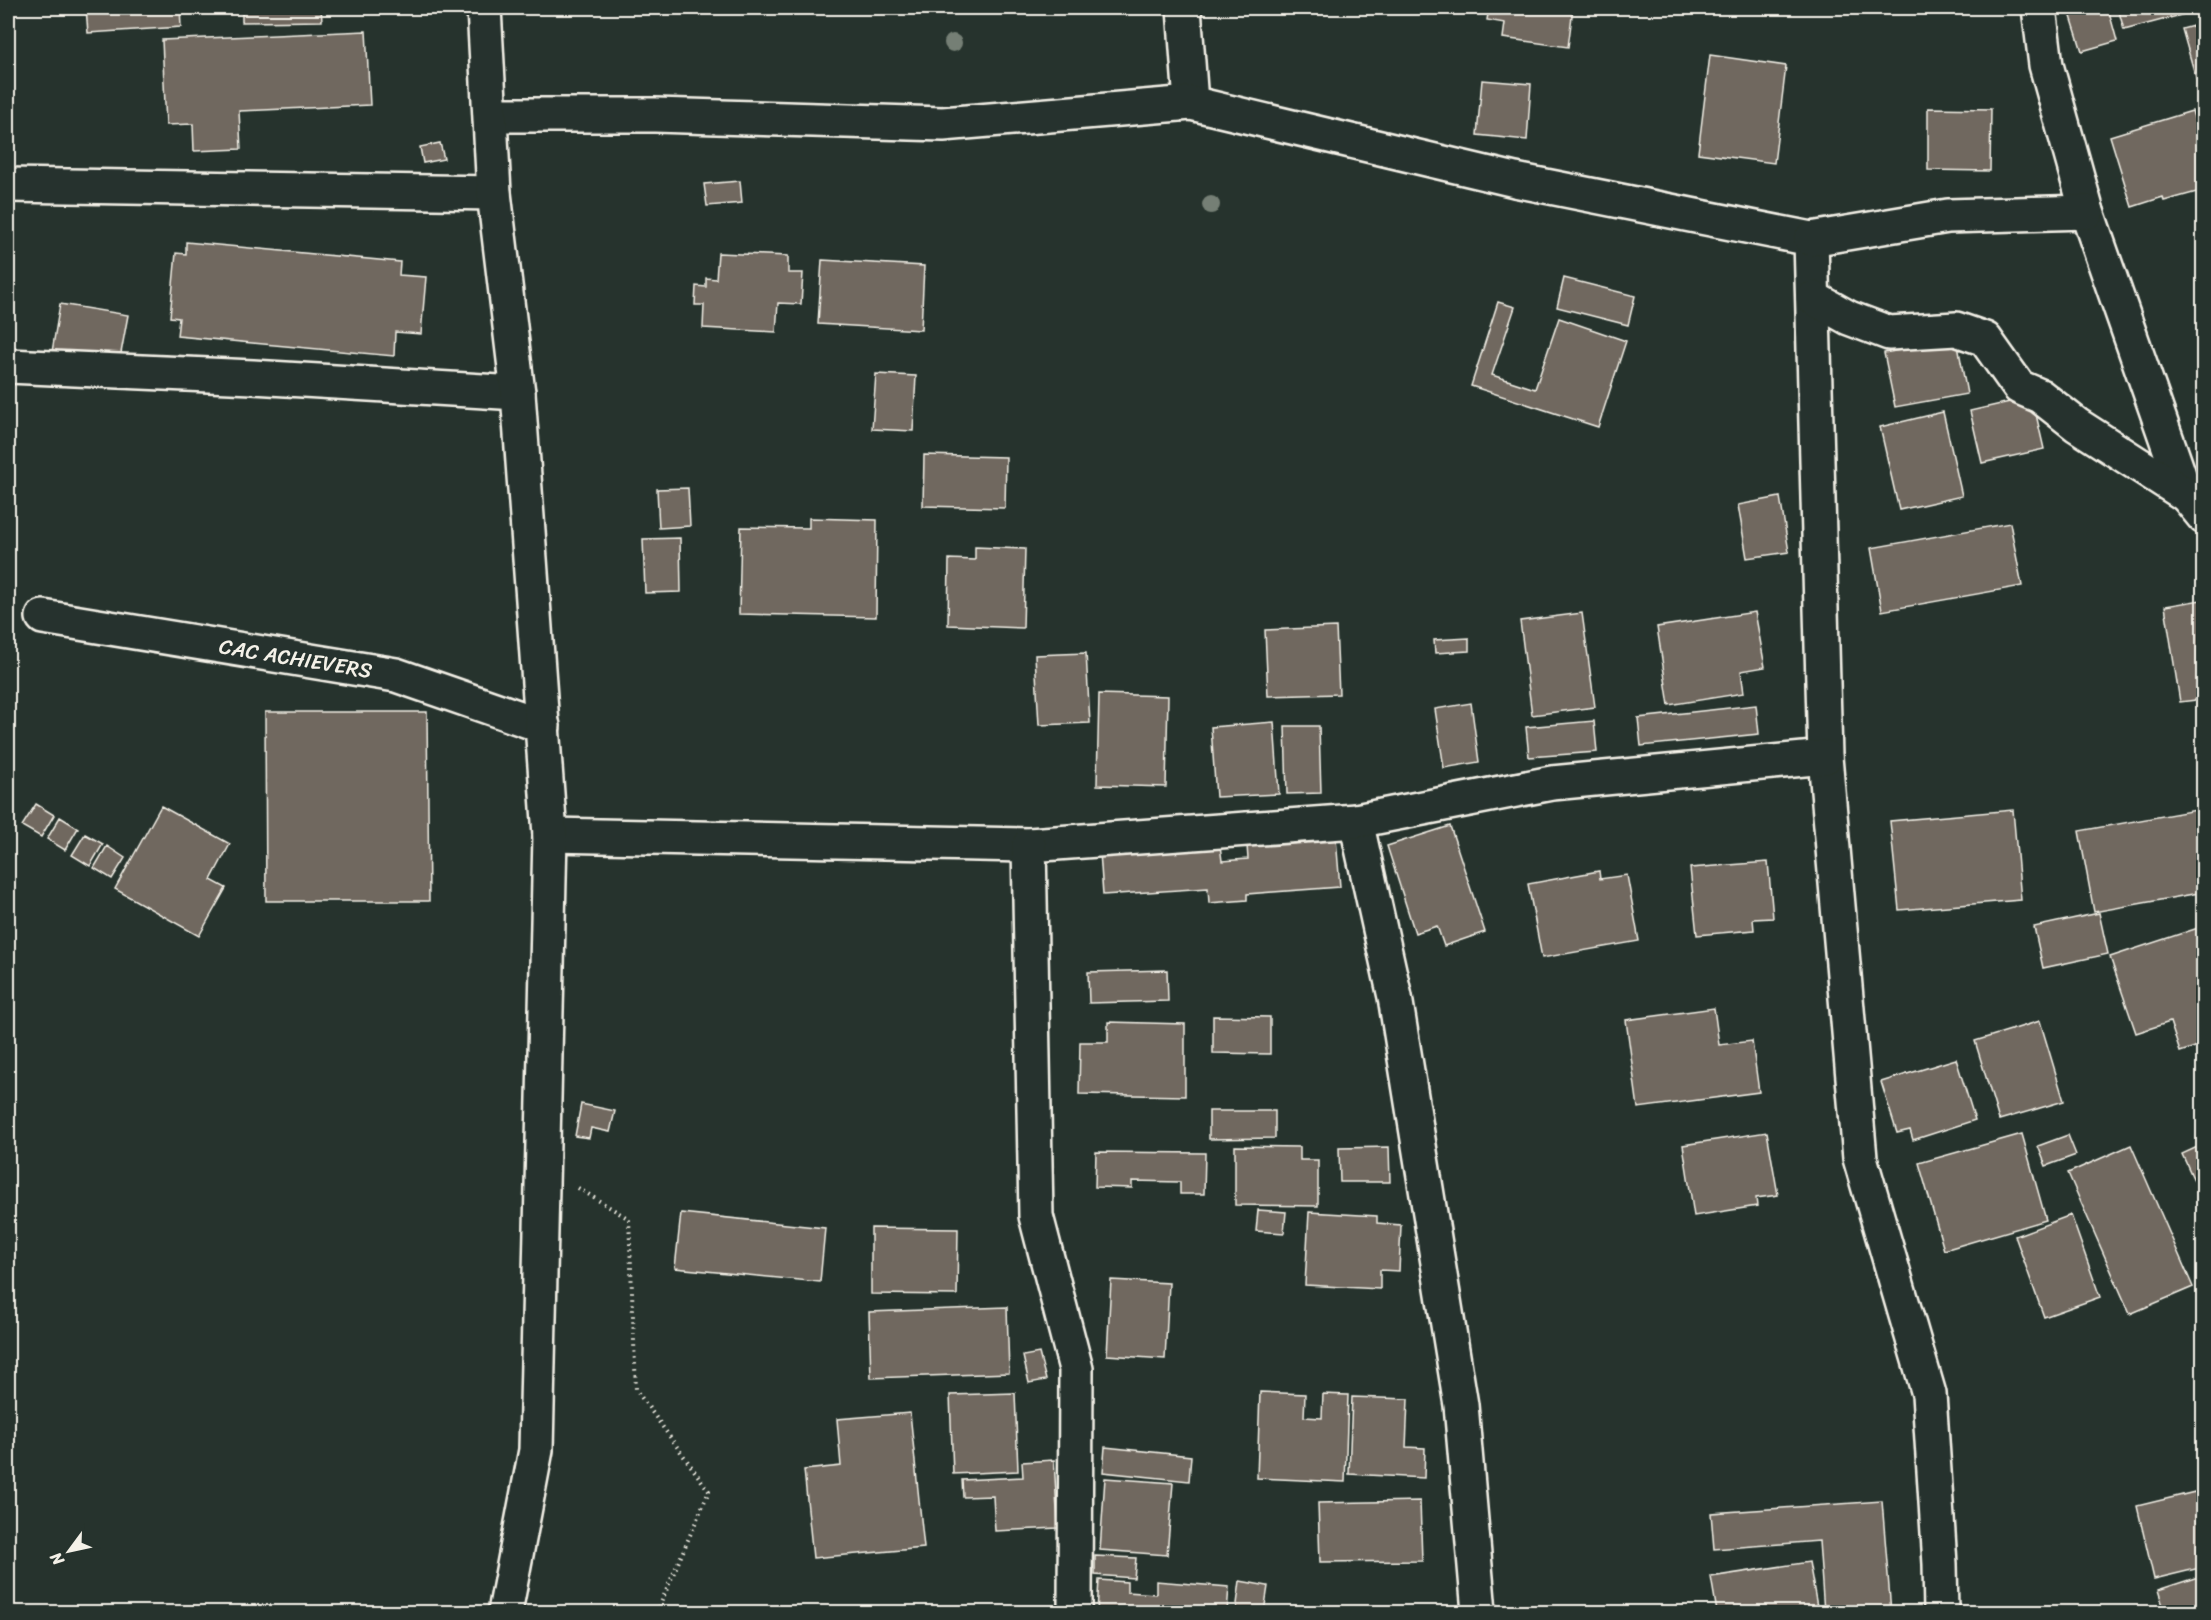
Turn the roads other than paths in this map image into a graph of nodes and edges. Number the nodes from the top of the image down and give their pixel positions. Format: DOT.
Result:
graph roads {
  1 [pos="484,8"];
  2 [pos="1185,8"];
  3 [pos="2039,8"];
  4 [pos="1191,104"];
  5 [pos="490,115"];
  6 [pos="8,185"];
  7 [pos="494,193"];
  8 [pos="2087,212"];
  9 [pos="1812,239"];
  10 [pos="1813,298"];
  11 [pos="8,366"];
  12 [pos="518,393"];
  13 [pos="2195,506"];
  14 [pos="43,617"];
  15 [pos="543,726"];
  16 [pos="1825,758"];
  17 [pos="1356,821"];
  18 [pos="550,836"];
  19 [pos="1029,845"];
  20 [pos="505,1612"];
  21 [pos="1075,1612"];
  22 [pos="1479,1612"];
  23 [pos="1941,1612"];
  1 -- 5 [label="street"];
  2 -- 4 [label="street"];
  3 -- 8 [label="street"];
  4 -- 5 [label="street"];
  4 -- 9 [label="street"];
  5 -- 7 [label="street"];
  6 -- 7 [label="street"];
  7 -- 12 [label="street"];
  8 -- 9 [label="street"];
  8 -- 13 [label="street"];
  9 -- 10 [label="street"];
  10 -- 13 [label="street"];
  10 -- 16 [label="street"];
  11 -- 12 [label="street"];
  12 -- 15 [label="street"];
  14 -- 15 [label="street, CAC ACHIEVERS"];
  15 -- 18 [label="street"];
  16 -- 17 [label="street"];
  16 -- 23 [label="street"];
  17 -- 19 [label="street"];
  17 -- 22 [label="street"];
  18 -- 19 [label="street"];
  18 -- 20 [label="street"];
  19 -- 21 [label="street"];
}
